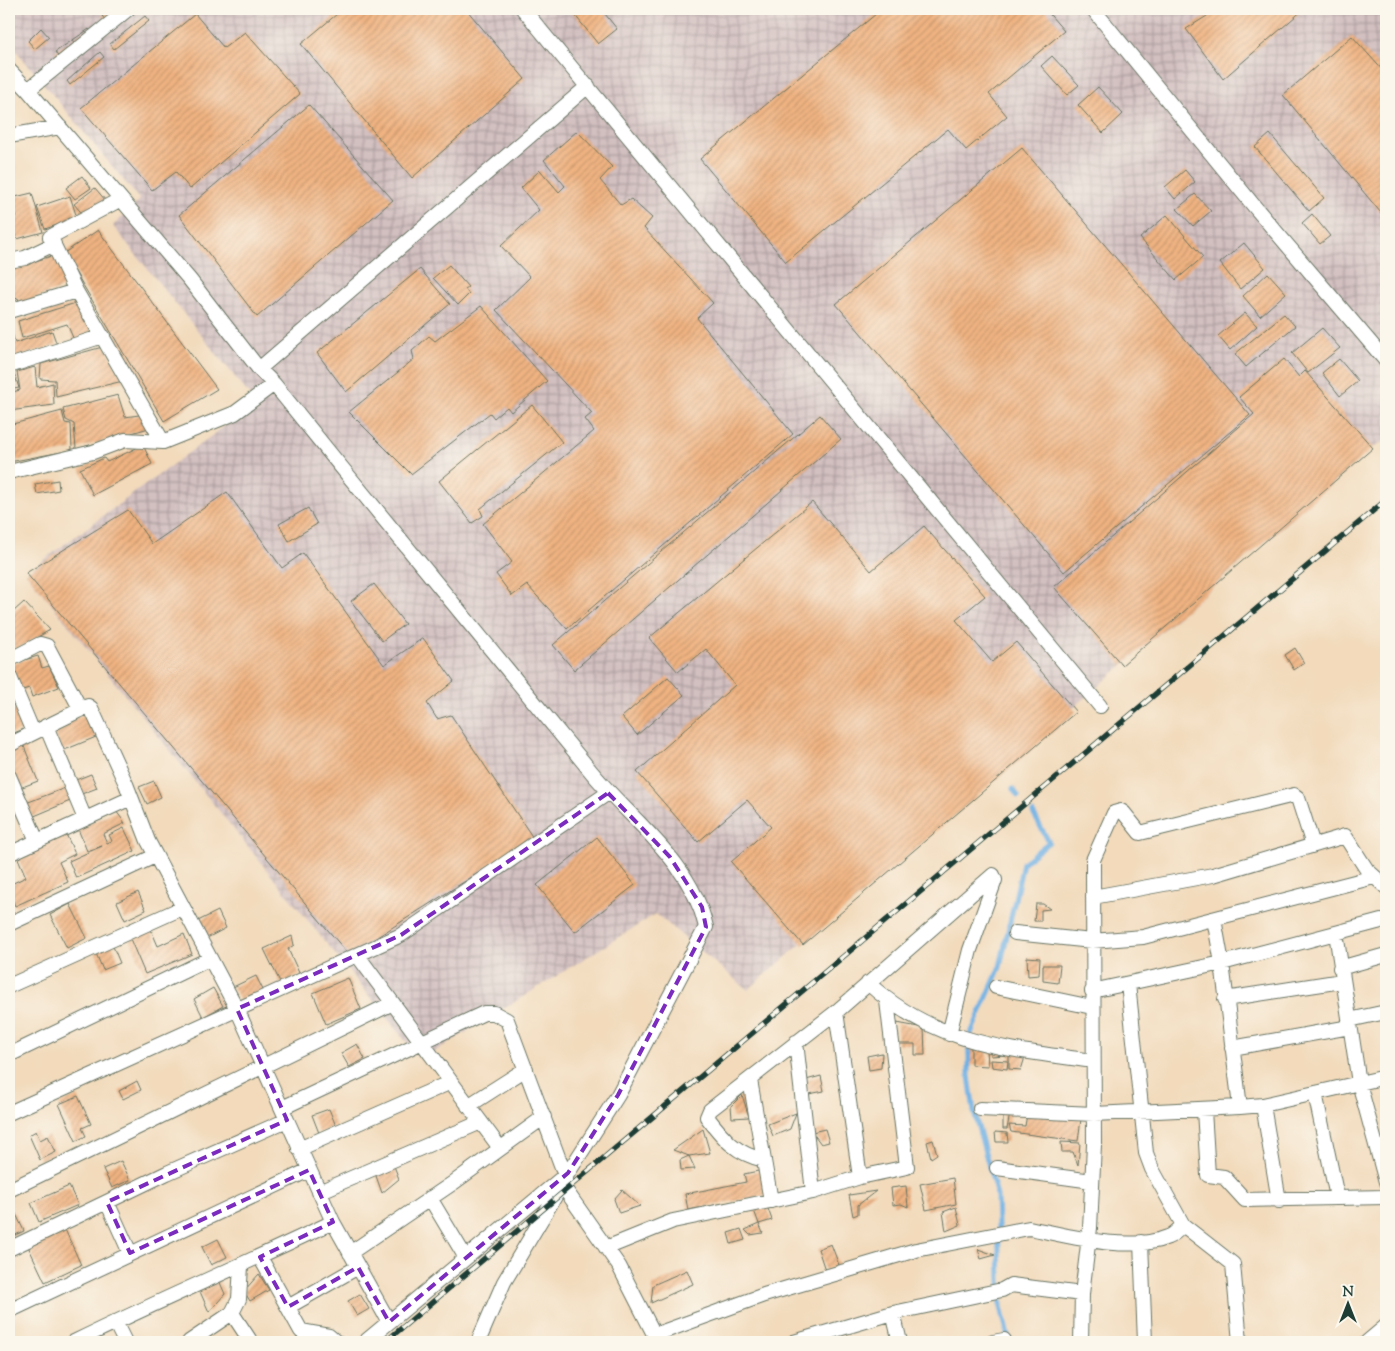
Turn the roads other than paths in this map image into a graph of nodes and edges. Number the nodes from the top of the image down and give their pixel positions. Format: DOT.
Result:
graph roads {
  1 [pos="128,9"];
  2 [pos="523,9"];
  3 [pos="1093,9"];
  4 [pos="9,70"];
  5 [pos="588,86"];
  6 [pos="28,90"];
  7 [pos="60,127"];
  8 [pos="9,136"];
  9 [pos="121,199"];
  10 [pos="54,244"];
  11 [pos="9,261"];
  12 [pos="76,291"];
  13 [pos="9,311"];
  14 [pos="103,336"];
  15 [pos="1386,362"];
  16 [pos="9,366"];
  17 [pos="259,369"];
  18 [pos="274,384"];
  19 [pos="163,442"];
  20 [pos="9,472"];
  21 [pos="9,660"];
  22 [pos="9,674"];
  23 [pos="1100,706"];
  24 [pos="81,710"];
  25 [pos="40,729"];
  26 [pos="9,745"];
  27 [pos="9,776"];
  28 [pos="608,793"];
  29 [pos="131,798"];
  30 [pos="85,819"];
  31 [pos="37,841"];
  32 [pos="1313,845"];
  33 [pos="9,854"];
  34 [pos="155,856"];
  35 [pos="1374,877"];
  36 [pos="1386,887"];
  37 [pos="1093,897"];
  38 [pos="182,908"];
  39 [pos="1214,918"];
  40 [pos="1381,921"];
  41 [pos="9,924"];
  42 [pos="1015,933"];
  43 [pos="1336,933"];
  44 [pos="1092,941"];
  45 [pos="1386,955"];
  46 [pos="358,956"];
  47 [pos="209,959"];
  48 [pos="1222,963"];
  49 [pos="1341,974"];
  50 [pos="868,983"];
  51 [pos="1128,984"];
  52 [pos="9,986"];
  53 [pos="996,987"];
  54 [pos="1092,991"];
  55 [pos="1225,999"];
  56 [pos="887,1001"];
  57 [pos="393,1003"];
  58 [pos="1092,1007"];
  59 [pos="237,1009"];
  60 [pos="836,1012"];
  61 [pos="1386,1012"];
  62 [pos="1350,1024"];
  63 [pos="949,1034"];
  64 [pos="796,1042"];
  65 [pos="422,1043"];
  66 [pos="1232,1048"];
  67 [pos="9,1055"];
  68 [pos="1093,1061"];
  69 [pos="263,1066"];
  70 [pos="526,1069"];
  71 [pos="1386,1077"];
  72 [pos="750,1080"];
  73 [pos="451,1082"];
  74 [pos="1359,1083"];
  75 [pos="1315,1093"];
  76 [pos="1263,1105"];
  77 [pos="468,1106"];
  78 [pos="1240,1107"];
  79 [pos="980,1109"];
  80 [pos="1204,1110"];
  81 [pos="9,1113"];
  82 [pos="1141,1113"];
  83 [pos="284,1114"];
  84 [pos="1094,1114"];
  85 [pos="544,1117"];
  86 [pos="480,1122"];
  87 [pos="500,1148"];
  88 [pos="299,1149"];
  89 [pos="764,1160"];
  90 [pos="997,1168"];
  91 [pos="308,1170"];
  92 [pos="860,1177"];
  93 [pos="564,1180"];
  94 [pos="1092,1181"];
  95 [pos="1386,1182"];
  96 [pos="9,1190"];
  97 [pos="319,1192"];
  98 [pos="813,1192"];
  99 [pos="1337,1197"];
  100 [pos="1386,1197"];
  101 [pos="430,1198"];
  102 [pos="771,1200"];
  103 [pos="1279,1200"];
  104 [pos="107,1202"];
  105 [pos="333,1222"];
  106 [pos="1183,1225"];
  107 [pos="1089,1239"];
  108 [pos="1141,1242"];
  109 [pos="606,1248"];
  110 [pos="9,1249"];
  111 [pos="130,1253"];
  112 [pos="350,1253"];
  113 [pos="260,1257"];
  114 [pos="466,1258"];
  115 [pos="240,1266"];
  116 [pos="358,1267"];
  117 [pos="1082,1294"];
  118 [pos="288,1307"];
  119 [pos="9,1311"];
  120 [pos="232,1313"];
  121 [pos="893,1313"];
  122 [pos="115,1322"];
  123 [pos="389,1322"];
  124 [pos="1386,1326"];
  125 [pos="656,1338"];
  126 [pos="74,1342"];
  127 [pos="125,1342"];
  128 [pos="189,1342"];
  129 [pos="251,1342"];
  130 [pos="336,1342"];
  131 [pos="365,1342"];
  132 [pos="478,1342"];
  133 [pos="794,1342"];
  134 [pos="900,1342"];
  135 [pos="1081,1342"];
  136 [pos="1145,1342"];
  137 [pos="1240,1342"];
  138 [pos="1367,1342"];
  1 -- 6 [label="street"];
  2 -- 5 [label="street"];
  3 -- 15 [label="street"];
  4 -- 6 [label="street"];
  5 -- 17 [label="street"];
  5 -- 23 [label="street"];
  6 -- 7 [label="street"];
  7 -- 8 [label="street"];
  7 -- 9 [label="street"];
  9 -- 10 [label="street"];
  9 -- 17 [label="street"];
  10 -- 11 [label="street"];
  10 -- 12 [label="street"];
  12 -- 13 [label="street"];
  12 -- 14 [label="street"];
  14 -- 16 [label="street"];
  14 -- 19 [label="street"];
  17 -- 18 [label="street"];
  18 -- 19 [label="street"];
  18 -- 28 [label="street"];
  19 -- 20 [label="street"];
  21 -- 24 [label="street"];
  22 -- 25 [label="street"];
  24 -- 25 [label="street"];
  24 -- 29 [label="street"];
  25 -- 26 [label="street"];
  25 -- 30 [label="street"];
  27 -- 31 [label="street"];
  28 -- 46 [label="street"];
  28 -- 93 [label="street"];
  29 -- 30 [label="street"];
  29 -- 34 [label="street"];
  30 -- 31 [label="street"];
  31 -- 33 [label="street"];
  32 -- 35 [label="street"];
  32 -- 37 [label="street"];
  32 -- 37 [label="street"];
  34 -- 38 [label="street"];
  34 -- 41 [label="street"];
  35 -- 36 [label="street"];
  35 -- 39 [label="street"];
  37 -- 44 [label="street"];
  38 -- 47 [label="street"];
  38 -- 52 [label="street"];
  39 -- 44 [label="street"];
  39 -- 48 [label="street"];
  40 -- 43 [label="street"];
  42 -- 44 [label="street"];
  43 -- 48 [label="street"];
  43 -- 49 [label="street"];
  44 -- 54 [label="street"];
  45 -- 49 [label="street"];
  46 -- 57 [label="street"];
  46 -- 59 [label="street"];
  47 -- 59 [label="street"];
  47 -- 67 [label="street"];
  48 -- 51 [label="street"];
  48 -- 55 [label="street"];
  49 -- 55 [label="street"];
  49 -- 62 [label="street"];
  50 -- 56 [label="street"];
  50 -- 60 [label="street"];
  50 -- 63 [label="street"];
  51 -- 54 [label="street"];
  51 -- 82 [label="street"];
  53 -- 58 [label="street"];
  54 -- 58 [label="street"];
  55 -- 66 [label="street"];
  56 -- 63 [label="street"];
  56 -- 92 [label="street"];
  57 -- 65 [label="street"];
  57 -- 69 [label="street"];
  58 -- 68 [label="street"];
  59 -- 69 [label="street"];
  59 -- 81 [label="street"];
  60 -- 64 [label="street"];
  60 -- 92 [label="street"];
  61 -- 62 [label="street"];
  62 -- 66 [label="street"];
  62 -- 74 [label="street"];
  63 -- 68 [label="street"];
  64 -- 72 [label="street"];
  64 -- 98 [label="street"];
  65 -- 70 [label="street"];
  65 -- 73 [label="street"];
  65 -- 83 [label="street"];
  66 -- 78 [label="street"];
  68 -- 84 [label="street"];
  69 -- 83 [label="street"];
  69 -- 96 [label="street"];
  70 -- 77 [label="street"];
  70 -- 85 [label="street"];
  71 -- 74 [label="street"];
  72 -- 89 [label="street"];
  72 -- 89 [label="street"];
  73 -- 77 [label="street"];
  73 -- 88 [label="street"];
  74 -- 75 [label="street"];
  74 -- 95 [label="street"];
  75 -- 76 [label="street"];
  75 -- 99 [label="street"];
  76 -- 78 [label="street"];
  76 -- 103 [label="street"];
  77 -- 86 [label="street"];
  78 -- 80 [label="street"];
  79 -- 84 [label="street"];
  80 -- 82 [label="street"];
  80 -- 103 [label="street"];
  82 -- 84 [label="street"];
  82 -- 106 [label="street"];
  83 -- 88 [label="street"];
  83 -- 104 [label="street"];
  84 -- 94 [label="street"];
  85 -- 87 [label="street"];
  85 -- 93 [label="street"];
  86 -- 87 [label="street"];
  86 -- 97 [label="street"];
  87 -- 101 [label="street"];
  88 -- 91 [label="street"];
  89 -- 102 [label="street"];
  90 -- 94 [label="street"];
  91 -- 97 [label="street"];
  91 -- 111 [label="street"];
  92 -- 98 [label="street"];
  93 -- 109 [label="street"];
  93 -- 114 [label="street"];
  93 -- 132 [label="street"];
  94 -- 107 [label="street"];
  97 -- 105 [label="street"];
  98 -- 102 [label="street"];
  99 -- 100 [label="street"];
  99 -- 103 [label="street"];
  101 -- 112 [label="street"];
  101 -- 114 [label="street"];
  102 -- 109 [label="street"];
  104 -- 110 [label="street"];
  104 -- 111 [label="street"];
  105 -- 112 [label="street"];
  105 -- 113 [label="street"];
  106 -- 108 [label="street"];
  106 -- 137 [label="street"];
  107 -- 108 [label="street"];
  107 -- 117 [label="street"];
  107 -- 125 [label="street"];
  108 -- 136 [label="street"];
  109 -- 125 [label="street"];
  111 -- 119 [label="street"];
  112 -- 116 [label="street"];
  113 -- 115 [label="street"];
  113 -- 118 [label="street"];
  114 -- 123 [label="street"];
  115 -- 120 [label="street"];
  115 -- 122 [label="street"];
  116 -- 118 [label="street"];
  116 -- 123 [label="street"];
  117 -- 121 [label="street"];
  117 -- 135 [label="street"];
  118 -- 130 [label="street"];
  120 -- 128 [label="street"];
  120 -- 129 [label="street"];
  121 -- 133 [label="street"];
  121 -- 134 [label="street"];
  122 -- 126 [label="street"];
  122 -- 127 [label="street"];
  123 -- 131 [label="street"];
  124 -- 138 [label="street"];
}
